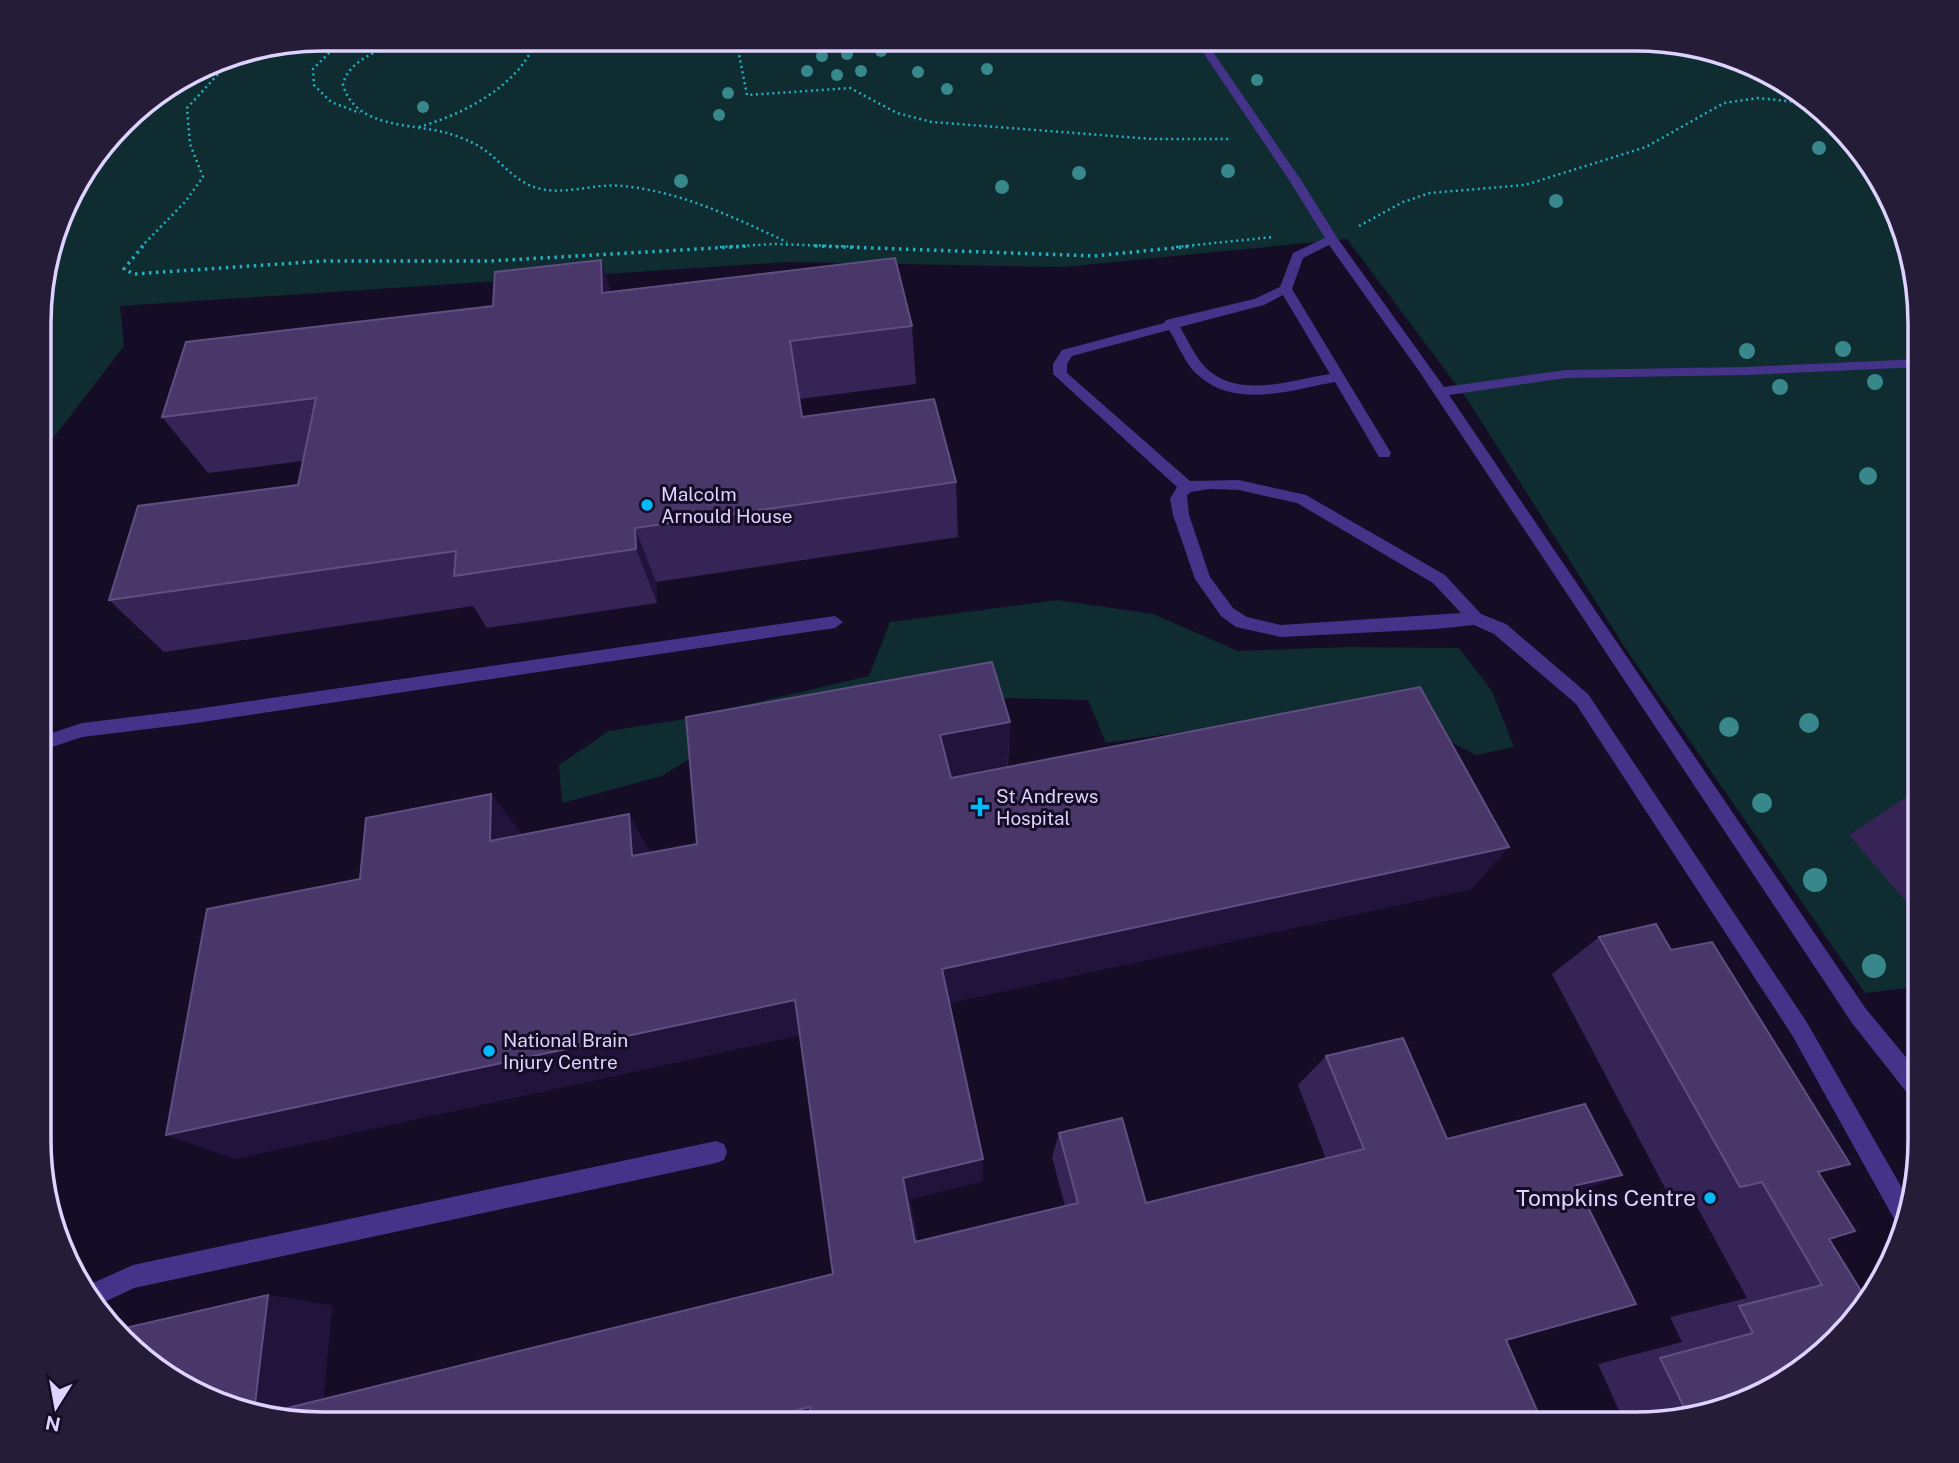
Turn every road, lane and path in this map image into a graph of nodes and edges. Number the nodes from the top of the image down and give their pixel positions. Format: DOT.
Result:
graph roads {
  1 [pos="332,51"];
  2 [pos="382,51"];
  3 [pos="532,51"];
  4 [pos="738,51"];
  5 [pos="1207,51"];
  6 [pos="223,70"];
  7 [pos="1794,102"];
  8 [pos="364,114"];
  9 [pos="418,128"];
  10 [pos="1268,140"];
  11 [pos="1332,240"];
  12 [pos="791,244"];
  13 [pos="1286,289"];
  14 [pos="1171,323"];
  15 [pos="1908,364"];
  16 [pos="1340,377"];
  17 [pos="1440,392"];
  18 [pos="1384,453"];
  19 [pos="1188,487"];
  20 [pos="1475,618"];
  21 [pos="835,622"];
  22 [pos="51,740"];
  23 [pos="1908,1076"];
  24 [pos="716,1152"];
  25 [pos="1900,1207"];
  26 [pos="98,1293"];
  1 -- 8 [label="path"];
  2 -- 8 [label="path"];
  3 -- 9 [label="path"];
  4 -- 10 [label="path"];
  5 -- 10 [label="lane"];
  6 -- 12 [label="path"];
  7 -- 11 [label="path"];
  8 -- 9 [label="path"];
  9 -- 12 [label="path"];
  10 -- 11 [label="lane"];
  11 -- 12 [label="path"];
  11 -- 13 [label="lane"];
  11 -- 17 [label="lane"];
  13 -- 14 [label="lane"];
  13 -- 16 [label="lane"];
  14 -- 16 [label="lane"];
  14 -- 19 [label="lane"];
  15 -- 17 [label="lane"];
  16 -- 18 [label="lane"];
  17 -- 23 [label="lane"];
  19 -- 20 [label="lane"];
  19 -- 20 [label="lane"];
  20 -- 25 [label="lane"];
  21 -- 22 [label="lane"];
  24 -- 26 [label="lane"];
}
